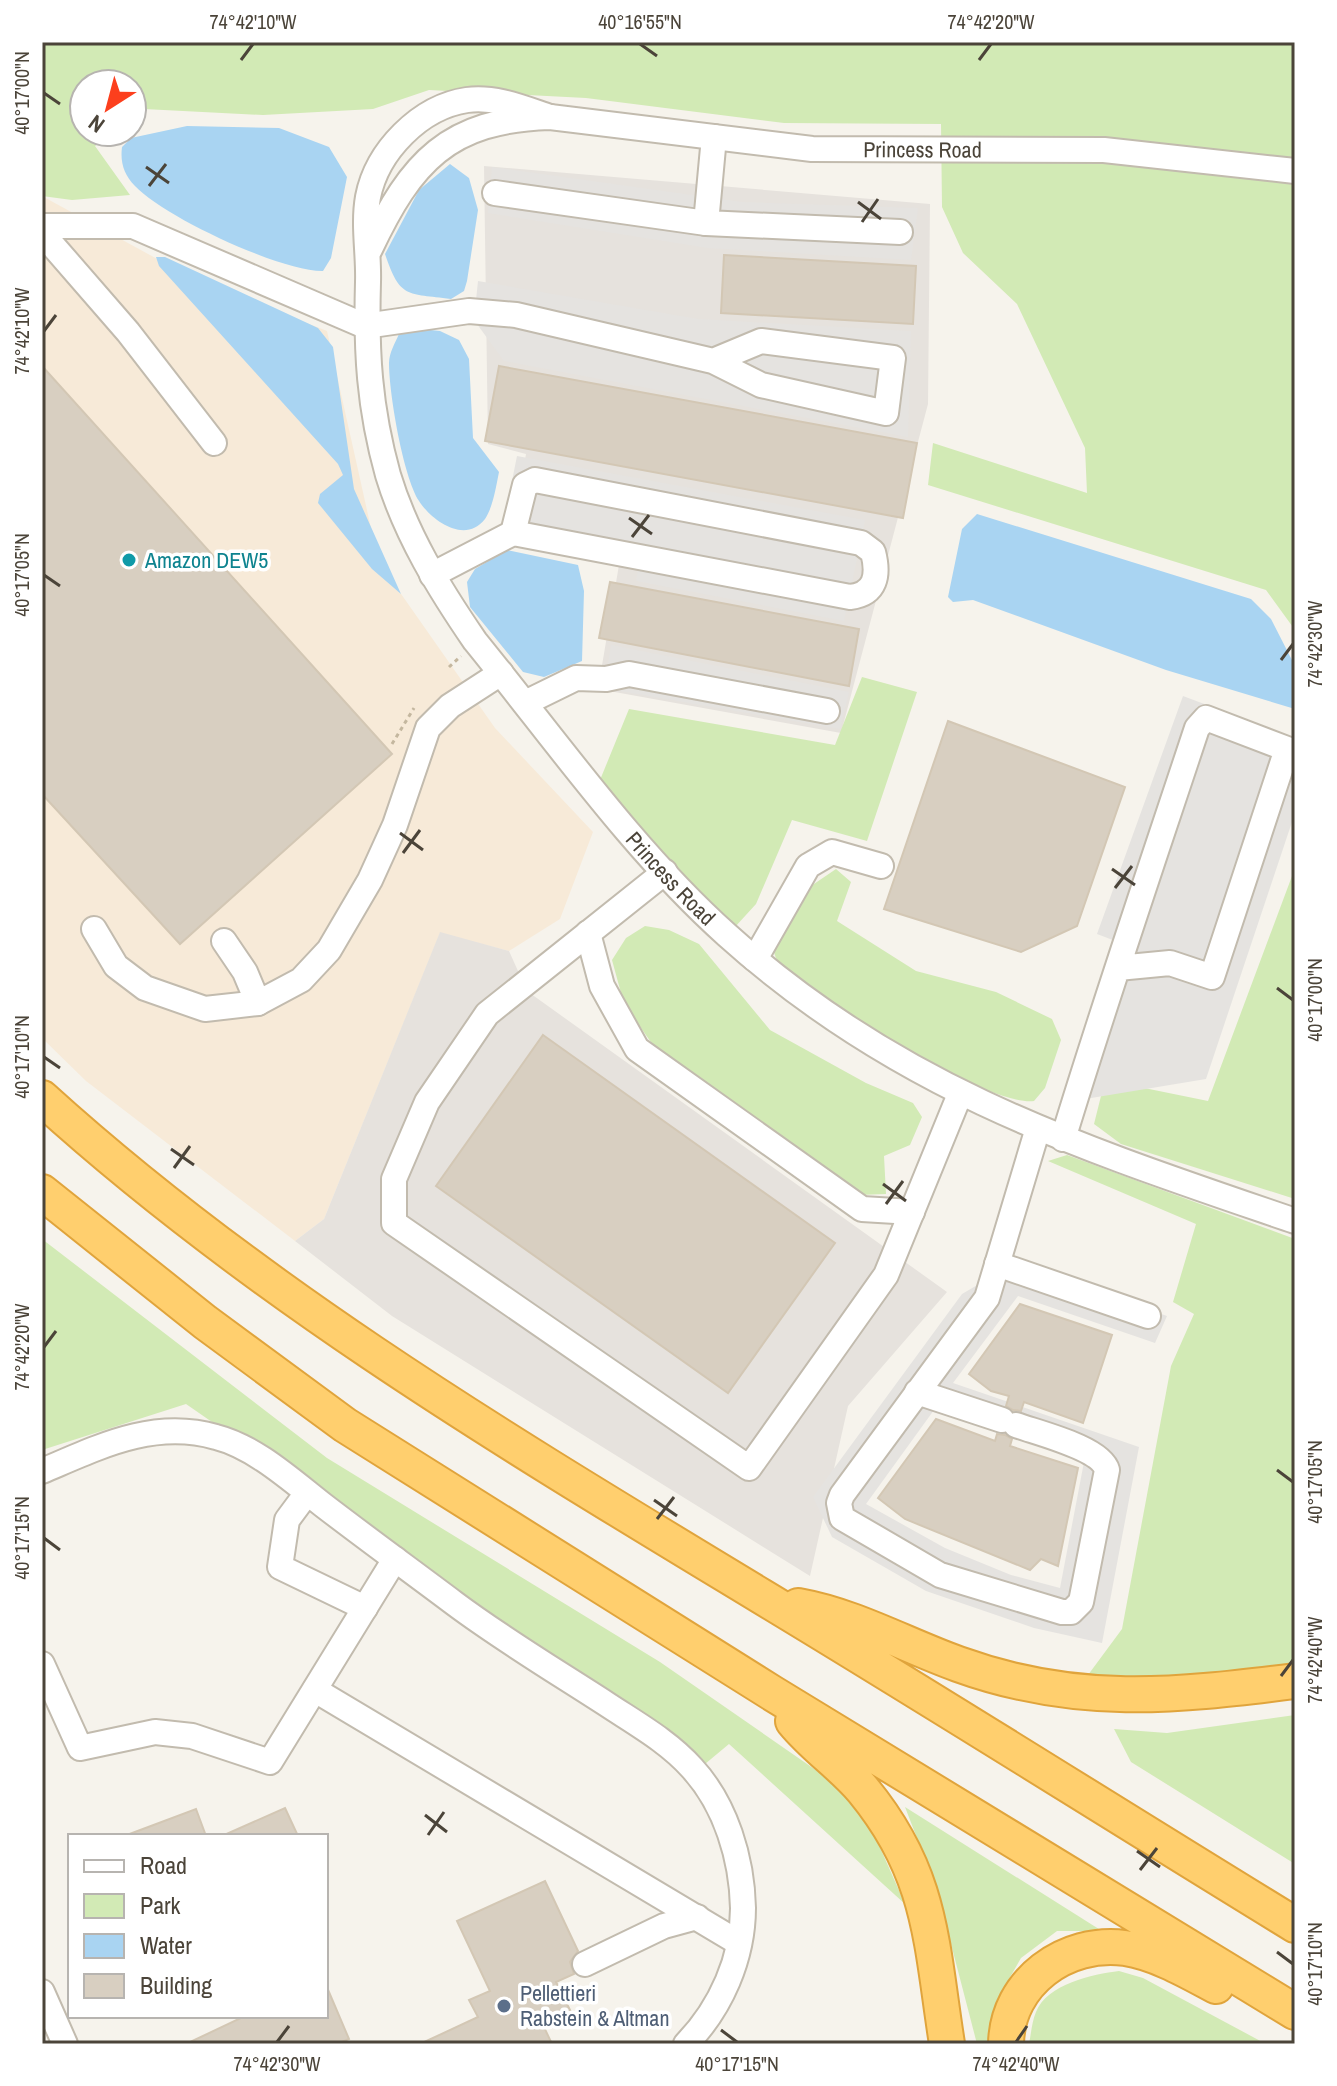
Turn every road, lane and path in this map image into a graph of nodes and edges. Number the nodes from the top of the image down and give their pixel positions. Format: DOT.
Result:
graph roads {
  1 [pos="550,117"];
  2 [pos="714,137"];
  3 [pos="1295,171"];
  4 [pos="495,193"];
  5 [pos="706,223"];
  6 [pos="42,226"];
  7 [pos="900,232"];
  8 [pos="42,233"];
  9 [pos="369,251"];
  10 [pos="365,326"];
  11 [pos="713,361"];
  12 [pos="214,443"];
  13 [pos="513,533"];
  14 [pos="432,575"];
  15 [pos="461,656"];
  16 [pos="449,667"];
  17 [pos="501,673"];
  18 [pos="525,703"];
  19 [pos="414,708"];
  20 [pos="827,711"];
  21 [pos="392,744"];
  22 [pos="881,866"];
  23 [pos="665,872"];
  24 [pos="94,929"];
  25 [pos="588,933"];
  26 [pos="224,941"];
  27 [pos="755,959"];
  28 [pos="1118,968"];
  29 [pos="258,1003"];
  30 [pos="960,1094"];
  31 [pos="42,1098"];
  32 [pos="1038,1128"];
  33 [pos="1063,1139"];
  34 [pos="42,1192"];
  35 [pos="912,1212"];
  36 [pos="1295,1221"];
  37 [pos="997,1264"];
  38 [pos="1148,1316"];
  39 [pos="917,1392"];
  40 [pos="42,1471"];
  41 [pos="307,1493"];
  42 [pos="395,1559"];
  43 [pos="769,1601"];
  44 [pos="365,1608"];
  45 [pos="42,1664"];
  46 [pos="1295,1681"];
  47 [pos="315,1690"];
  48 [pos="772,1693"];
  49 [pos="697,1917"];
  50 [pos="1295,1925"];
  51 [pos="739,1943"];
  52 [pos="585,1964"];
  53 [pos="42,1992"];
  54 [pos="1294,2011"];
  55 [pos="65,2044"];
  56 [pos="686,2044"];
  57 [pos="947,2044"];
  58 [pos="1006,2044"];
  1 -- 2 [label="street, Princess Road"];
  1 -- 9 [label="street, Princess Road"];
  1 -- 9 [label="street, Princess Road"];
  2 -- 3 [label="street, Princess Road"];
  2 -- 5 [label="street"];
  4 -- 5 [label="street"];
  5 -- 7 [label="street"];
  6 -- 10 [label="street"];
  8 -- 12 [label="street"];
  9 -- 10 [label="street, Princess Road"];
  10 -- 11 [label="street"];
  10 -- 14 [label="street, Princess Road"];
  11 -- 11 [label="street"];
  13 -- 13 [label="street"];
  13 -- 14 [label="street"];
  14 -- 17 [label="street, Princess Road"];
  15 -- 16 [label="path"];
  17 -- 18 [label="street, Princess Road"];
  17 -- 29 [label="street"];
  18 -- 20 [label="street"];
  18 -- 23 [label="street, Princess Road"];
  19 -- 21 [label="path"];
  22 -- 27 [label="street"];
  23 -- 25 [label="street"];
  23 -- 27 [label="street, Princess Road"];
  24 -- 29 [label="street"];
  25 -- 35 [label="street"];
  25 -- 35 [label="street"];
  26 -- 29 [label="street"];
  27 -- 30 [label="street, Princess Road"];
  28 -- 28 [label="street"];
  28 -- 33 [label="street"];
  30 -- 32 [label="street, Princess Road"];
  30 -- 35 [label="street"];
  31 -- 43 [label="highway"];
  32 -- 33 [label="street, Princess Road"];
  32 -- 37 [label="street"];
  33 -- 36 [label="street, Princess Road"];
  34 -- 48 [label="highway"];
  37 -- 38 [label="street"];
  37 -- 39 [label="street"];
  39 -- 39 [label="street"];
  40 -- 41 [label="street"];
  41 -- 42 [label="street"];
  41 -- 44 [label="street"];
  42 -- 44 [label="street"];
  42 -- 51 [label="street"];
  43 -- 46 [label="highway"];
  43 -- 50 [label="highway"];
  44 -- 47 [label="street"];
  45 -- 47 [label="street"];
  47 -- 49 [label="street"];
  48 -- 54 [label="highway"];
  48 -- 57 [label="highway"];
  49 -- 51 [label="street"];
  49 -- 52 [label="street"];
  51 -- 56 [label="street"];
  53 -- 55 [label="street"];
  54 -- 58 [label="highway"];
}
